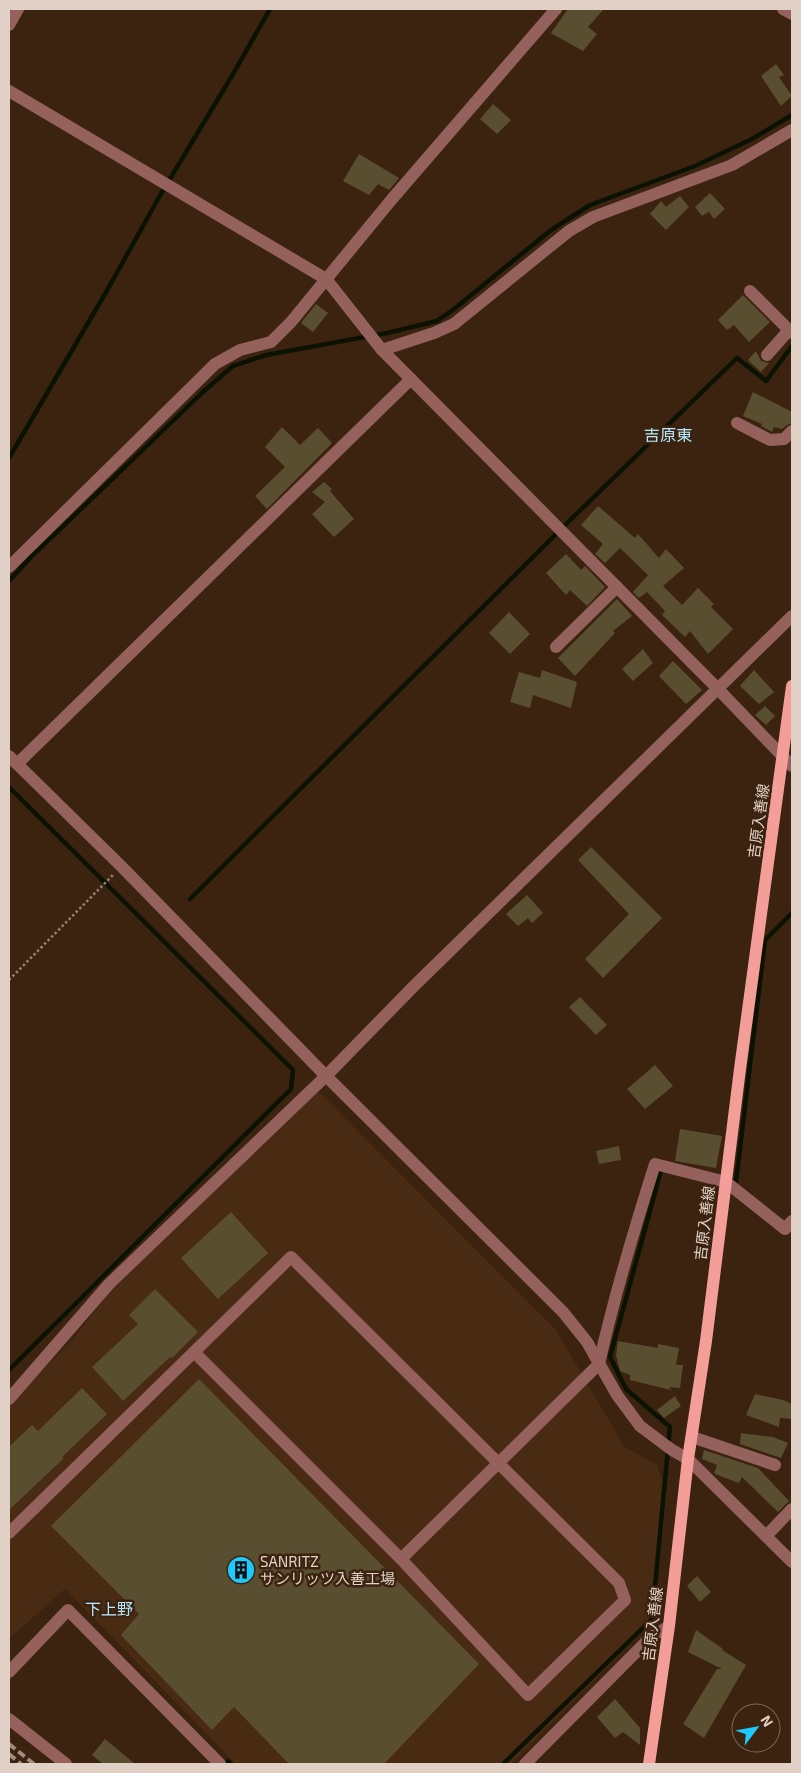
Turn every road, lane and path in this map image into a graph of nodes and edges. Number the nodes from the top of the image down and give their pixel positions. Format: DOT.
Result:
graph roads {
  1 [pos="18,9"];
  2 [pos="556,9"];
  3 [pos="783,9"];
  4 [pos="792,14"];
  5 [pos="9,25"];
  6 [pos="9,91"];
  7 [pos="792,130"];
  8 [pos="326,279"];
  9 [pos="750,292"];
  10 [pos="791,332"];
  11 [pos="382,350"];
  12 [pos="767,355"];
  13 [pos="411,379"];
  14 [pos="737,423"];
  15 [pos="792,431"];
  16 [pos="9,567"];
  17 [pos="617,587"];
  18 [pos="792,616"];
  19 [pos="556,646"];
  20 [pos="792,686"];
  21 [pos="717,688"];
  22 [pos="13,760"];
  23 [pos="788,762"];
  24 [pos="122,867"];
  25 [pos="9,980"];
  26 [pos="326,1076"];
  27 [pos="726,1182"];
  28 [pos="790,1228"];
  29 [pos="194,1352"];
  30 [pos="600,1364"];
  31 [pos="9,1398"];
  32 [pos="692,1437"];
  33 [pos="688,1459"];
  34 [pos="498,1463"];
  35 [pos="775,1465"];
  36 [pos="792,1509"];
  37 [pos="9,1533"];
  38 [pos="766,1536"];
  39 [pos="401,1559"];
  40 [pos="792,1562"];
  41 [pos="668,1626"];
  42 [pos="9,1672"];
  43 [pos="9,1719"];
  44 [pos="66,1764"];
  45 [pos="220,1764"];
  46 [pos="525,1764"];
  47 [pos="649,1764"];
  1 -- 5 [label="street"];
  2 -- 8 [label="street"];
  3 -- 4 [label="street"];
  6 -- 8 [label="street"];
  7 -- 11 [label="street"];
  8 -- 11 [label="street"];
  8 -- 16 [label="street"];
  9 -- 10 [label="street"];
  10 -- 12 [label="street"];
  11 -- 13 [label="street"];
  13 -- 17 [label="street"];
  13 -- 22 [label="street"];
  14 -- 15 [label="street"];
  17 -- 19 [label="street"];
  17 -- 21 [label="street"];
  18 -- 21 [label="street"];
  20 -- 23 [label="main road, 吉原入善線"];
  21 -- 23 [label="street"];
  21 -- 26 [label="street"];
  22 -- 24 [label="street"];
  23 -- 27 [label="main road, 吉原入善線"];
  24 -- 25 [label="path"];
  24 -- 26 [label="street"];
  26 -- 30 [label="street"];
  26 -- 31 [label="street"];
  27 -- 28 [label="street"];
  27 -- 30 [label="street"];
  27 -- 32 [label="main road, 吉原入善線"];
  29 -- 34 [label="street"];
  29 -- 37 [label="street"];
  29 -- 39 [label="street"];
  30 -- 33 [label="street"];
  30 -- 34 [label="street"];
  32 -- 33 [label="main road, 吉原入善線"];
  32 -- 35 [label="street"];
  33 -- 38 [label="street"];
  33 -- 41 [label="main road, 吉原入善線"];
  34 -- 39 [label="street"];
  34 -- 39 [label="street"];
  36 -- 38 [label="street"];
  38 -- 40 [label="street"];
  41 -- 46 [label="street"];
  41 -- 47 [label="main road, 吉原入善線"];
  42 -- 45 [label="street"];
  43 -- 44 [label="street"];
}
